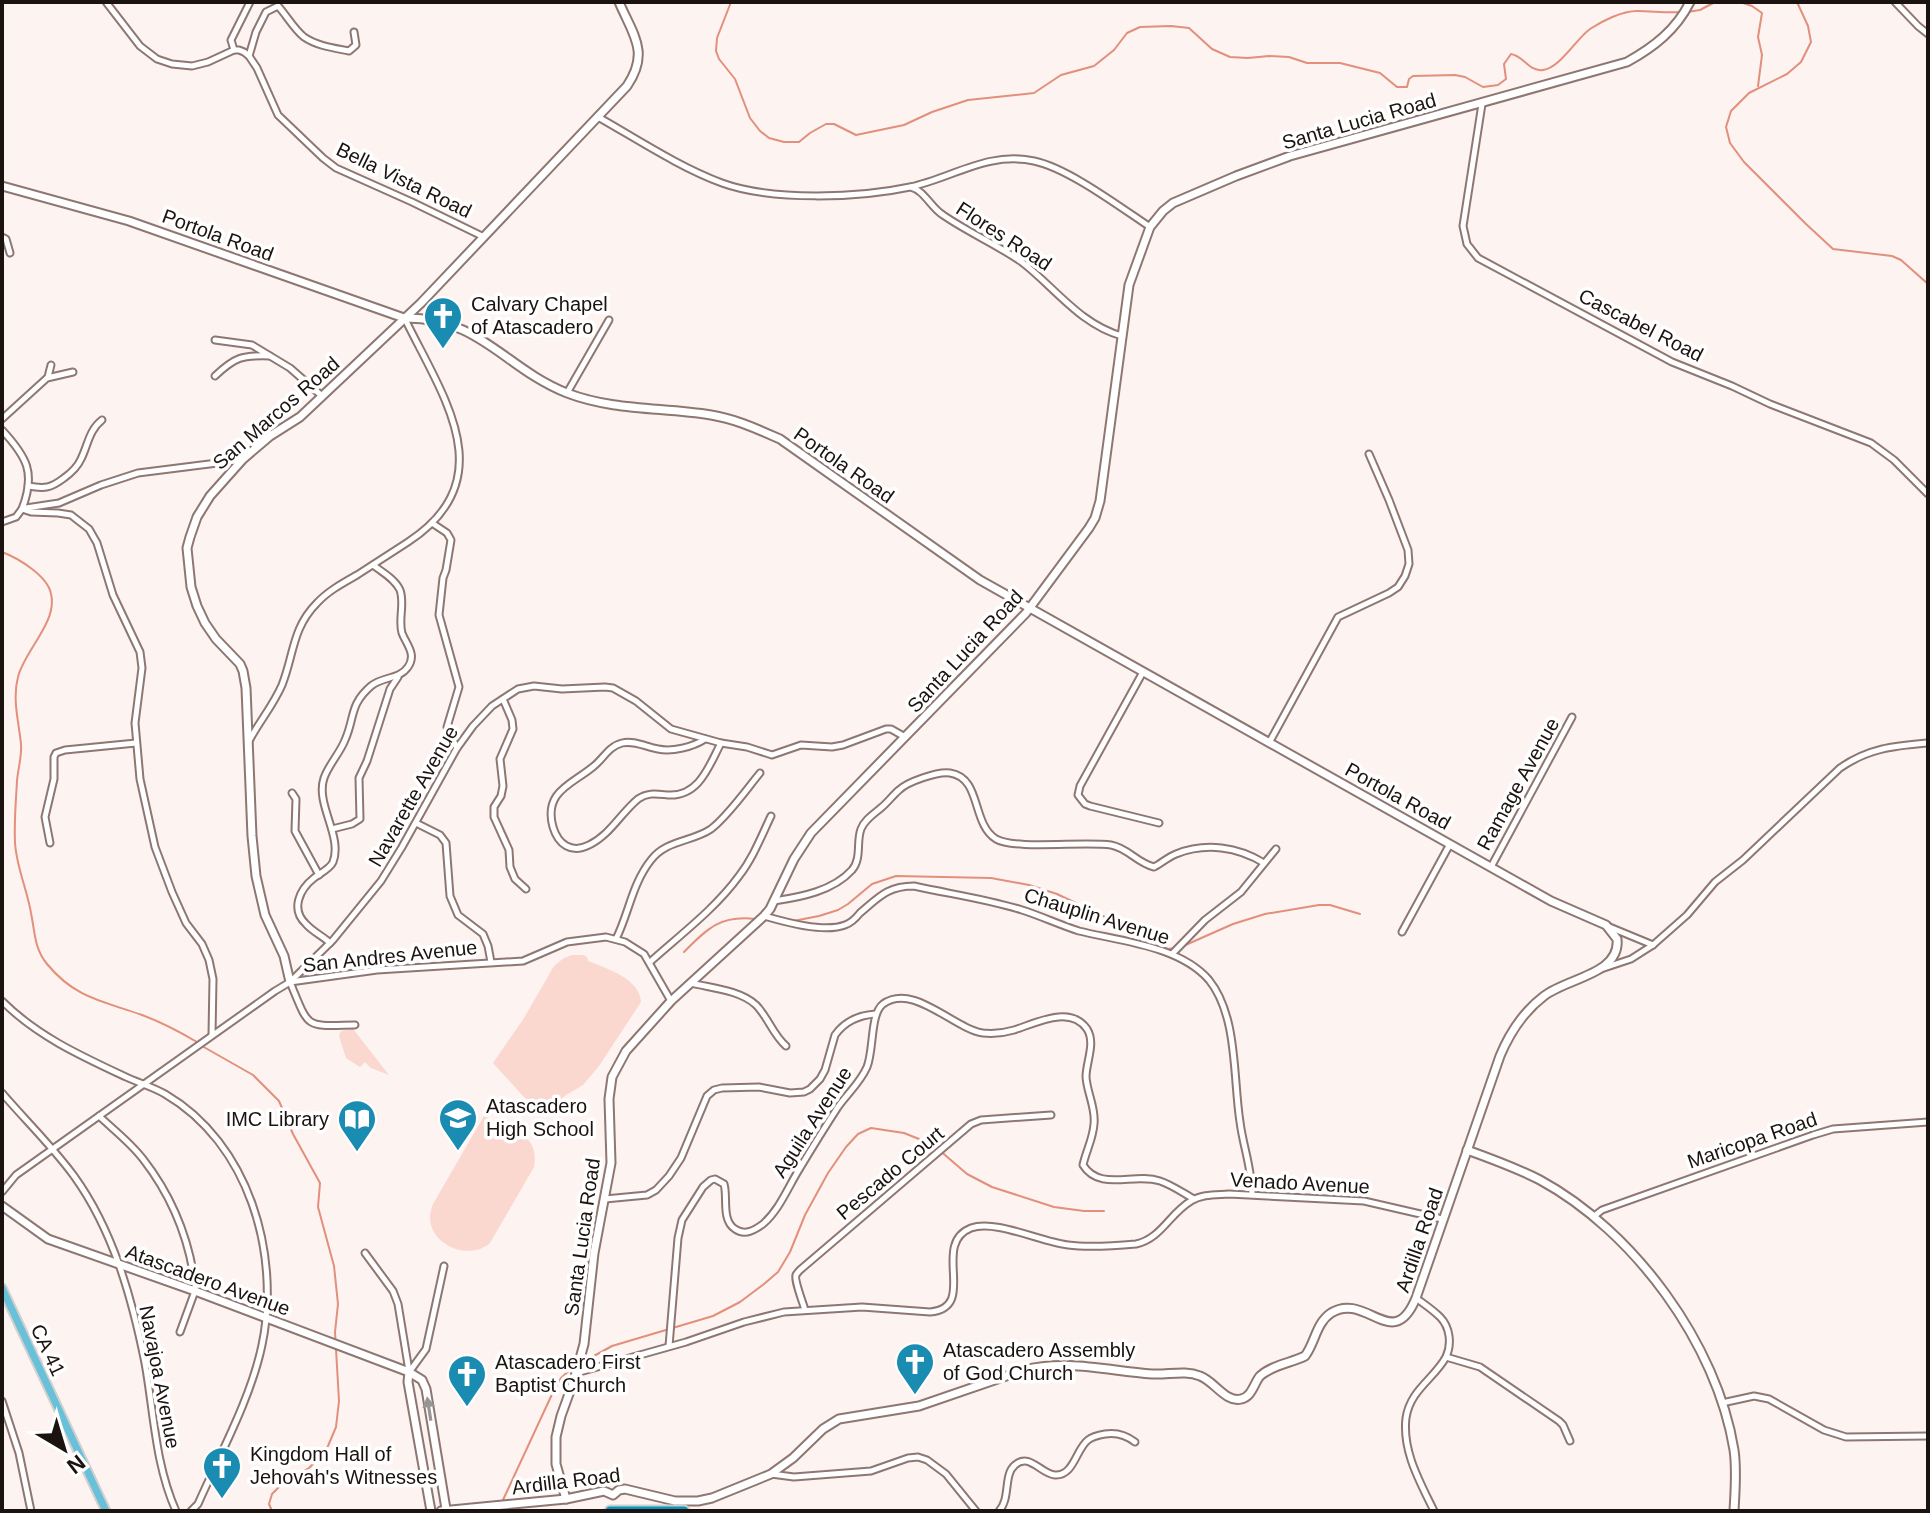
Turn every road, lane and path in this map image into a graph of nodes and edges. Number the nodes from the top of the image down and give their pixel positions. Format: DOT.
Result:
graph roads {
  1 [pos="106,2"];
  2 [pos="619,2"];
  3 [pos="1690,2"];
  4 [pos="1895,2"];
  5 [pos="248,3"];
  6 [pos="354,32"];
  7 [pos="1928,34"];
  8 [pos="234,50"];
  9 [pos="249,56"];
  10 [pos="1482,104"];
  11 [pos="598,117"];
  12 [pos="2,186"];
  13 [pos="910,187"];
  14 [pos="1150,227"];
  15 [pos="2,237"];
  16 [pos="484,238"];
  17 [pos="10,253"];
  18 [pos="404,318"];
  19 [pos="609,320"];
  20 [pos="1122,336"];
  21 [pos="215,340"];
  22 [pos="271,356"];
  23 [pos="51,365"];
  24 [pos="73,372"];
  25 [pos="215,376"];
  26 [pos="47,378"];
  27 [pos="567,393"];
  28 [pos="322,396"];
  29 [pos="2,419"];
  30 [pos="102,420"];
  31 [pos="2,430"];
  32 [pos="1369,454"];
  33 [pos="243,459"];
  34 [pos="28,486"];
  35 [pos="1928,494"];
  36 [pos="22,509"];
  37 [pos="2,522"];
  38 [pos="432,523"];
  39 [pos="373,565"];
  40 [pos="1029,609"];
  41 [pos="1143,672"];
  42 [pos="399,676"];
  43 [pos="503,699"];
  44 [pos="1572,717"];
  45 [pos="905,737"];
  46 [pos="706,738"];
  47 [pos="136,743"];
  48 [pos="721,743"];
  49 [pos="1269,743"];
  50 [pos="1928,743"];
  51 [pos="248,744"];
  52 [pos="457,748"];
  53 [pos="760,773"];
  54 [pos="292,793"];
  55 [pos="771,816"];
  56 [pos="416,823"];
  57 [pos="1159,823"];
  58 [pos="332,829"];
  59 [pos="50,843"];
  60 [pos="1450,844"];
  61 [pos="1276,849"];
  62 [pos="1264,863"];
  63 [pos="1491,867"];
  64 [pos="319,875"];
  65 [pos="526,889"];
  66 [pos="773,902"];
  67 [pos="764,916"];
  68 [pos="1606,925"];
  69 [pos="1402,932"];
  70 [pos="616,939"];
  71 [pos="330,943"];
  72 [pos="1653,945"];
  73 [pos="1172,954"];
  74 [pos="491,962"];
  75 [pos="650,962"];
  76 [pos="1604,968"];
  77 [pos="290,982"];
  78 [pos="690,983"];
  79 [pos="2,1001"];
  80 [pos="671,1001"];
  81 [pos="876,1014"];
  82 [pos="355,1025"];
  83 [pos="212,1035"];
  84 [pos="786,1046"];
  85 [pos="142,1085"];
  86 [pos="2,1093"];
  87 [pos="1051,1115"];
  88 [pos="99,1116"];
  89 [pos="1928,1122"];
  90 [pos="52,1148"];
  91 [pos="1467,1150"];
  92 [pos="2,1192"];
  93 [pos="1252,1194"];
  94 [pos="605,1199"];
  95 [pos="1194,1199"];
  96 [pos="2,1206"];
  97 [pos="1593,1217"];
  98 [pos="1442,1219"];
  99 [pos="365,1253"];
  100 [pos="118,1264"];
  101 [pos="444,1266"];
  102 [pos="2,1288"];
  103 [pos="195,1291"];
  104 [pos="1416,1298"];
  105 [pos="805,1310"];
  106 [pos="266,1318"];
  107 [pos="180,1332"];
  108 [pos="669,1346"];
  109 [pos="1446,1357"];
  110 [pos="409,1372"];
  111 [pos="576,1373"];
  112 [pos="2,1401"];
  113 [pos="1721,1403"];
  114 [pos="1928,1436"];
  115 [pos="1570,1441"];
  116 [pos="1135,1442"];
  117 [pos="771,1474"];
  118 [pos="613,1495"];
  119 [pos="566,1499"];
  120 [pos="443,1510"];
  121 [pos="31,1511"];
  122 [pos="106,1511"];
  123 [pos="176,1511"];
  124 [pos="191,1511"];
  125 [pos="431,1511"];
  126 [pos="615,1511"];
  127 [pos="684,1511"];
  128 [pos="976,1511"];
  129 [pos="999,1511"];
  130 [pos="1434,1511"];
  131 [pos="1734,1511"];
  1 -- 8 [label="street"];
  2 -- 11 [label="street, San Marcos Road"];
  3 -- 10 [label="street, Santa Lucia Road"];
  4 -- 7 [label="street"];
  5 -- 8 [label="street"];
  6 -- 9 [label="street"];
  8 -- 9 [label="street"];
  9 -- 16 [label="street, Bella Vista Road"];
  10 -- 14 [label="street, Santa Lucia Road"];
  10 -- 35 [label="street, Cascabel Road"];
  11 -- 13 [label="street"];
  11 -- 16 [label="street, San Marcos Road"];
  12 -- 18 [label="street, Portola Road"];
  13 -- 14 [label="street"];
  13 -- 20 [label="street, Flores Road"];
  14 -- 20 [label="street, Santa Lucia Road"];
  15 -- 17 [label="street"];
  16 -- 18 [label="street, San Marcos Road"];
  18 -- 27 [label="street, Portola Road"];
  18 -- 28 [label="street, San Marcos Road"];
  18 -- 38 [label="street"];
  19 -- 27 [label="street"];
  20 -- 40 [label="street, Santa Lucia Road"];
  21 -- 22 [label="street"];
  22 -- 25 [label="street"];
  22 -- 28 [label="street"];
  23 -- 26 [label="street"];
  24 -- 26 [label="street"];
  26 -- 29 [label="street"];
  27 -- 40 [label="street, Portola Road"];
  28 -- 33 [label="street, San Marcos Road"];
  30 -- 34 [label="street"];
  31 -- 34 [label="street"];
  32 -- 49 [label="street"];
  33 -- 36 [label="street"];
  33 -- 51 [label="street, San Marcos Road"];
  34 -- 36 [label="street"];
  36 -- 37 [label="street"];
  36 -- 47 [label="street"];
  38 -- 39 [label="street"];
  38 -- 52 [label="street"];
  39 -- 42 [label="street"];
  39 -- 51 [label="street"];
  40 -- 41 [label="street, Portola Road"];
  40 -- 45 [label="street, Santa Lucia Road"];
  41 -- 49 [label="street, Portola Road"];
  41 -- 57 [label="street"];
  42 -- 58 [label="street"];
  42 -- 58 [label="street"];
  43 -- 46 [label="street, Navarette Avenue"];
  43 -- 52 [label="street, Navarette Avenue"];
  43 -- 65 [label="street"];
  44 -- 63 [label="street, Ramage Avenue"];
  45 -- 48 [label="street, Navarette Avenue"];
  45 -- 66 [label="street, Santa Lucia Road"];
  46 -- 48 [label="street, Navarette Avenue"];
  46 -- 48 [label="street"];
  47 -- 59 [label="street"];
  47 -- 83 [label="street"];
  49 -- 60 [label="street, Portola Road"];
  50 -- 72 [label="street, Ardilla Road"];
  51 -- 77 [label="street, San Marcos Road"];
  52 -- 56 [label="street, Navarette Avenue"];
  53 -- 70 [label="street"];
  54 -- 64 [label="street"];
  55 -- 75 [label="street"];
  56 -- 71 [label="street, Navarette Avenue"];
  56 -- 74 [label="street"];
  58 -- 64 [label="street"];
  60 -- 63 [label="street, Portola Road"];
  60 -- 69 [label="street"];
  61 -- 62 [label="street"];
  62 -- 66 [label="street"];
  62 -- 73 [label="street"];
  63 -- 68 [label="street, Portola Road"];
  64 -- 71 [label="street"];
  66 -- 67 [label="street, Santa Lucia Road"];
  67 -- 73 [label="street, Chauplin Avenue"];
  67 -- 78 [label="street, Santa Lucia Road"];
  68 -- 72 [label="street, Portola Road"];
  68 -- 76 [label="street"];
  70 -- 74 [label="street, San Andres Avenue"];
  70 -- 75 [label="street"];
  71 -- 77 [label="street, Navarette Avenue"];
  72 -- 76 [label="street, Ardilla Road"];
  73 -- 93 [label="street, Chauplin Avenue"];
  74 -- 77 [label="street, San Andres Avenue"];
  75 -- 80 [label="street"];
  76 -- 91 [label="street, Ardilla Road"];
  77 -- 82 [label="street"];
  77 -- 83 [label="street, San Andres Avenue"];
  78 -- 80 [label="street, Santa Lucia Road"];
  78 -- 84 [label="street"];
  79 -- 85 [label="street"];
  80 -- 94 [label="street, Santa Lucia Road"];
  81 -- 94 [label="street"];
  81 -- 95 [label="street"];
  81 -- 108 [label="street, Aguila Avenue"];
  83 -- 85 [label="street, San Andres Avenue"];
  85 -- 88 [label="street, San Andres Avenue"];
  85 -- 106 [label="street"];
  86 -- 90 [label="street, Navajoa Avenue"];
  87 -- 105 [label="street, Pescado Court"];
  88 -- 90 [label="street, San Andres Avenue"];
  88 -- 103 [label="street"];
  89 -- 97 [label="street, Maricopa Road"];
  90 -- 92 [label="street, San Andres Avenue"];
  90 -- 100 [label="street, Navajoa Avenue"];
  91 -- 97 [label="street"];
  91 -- 98 [label="street, Ardilla Road"];
  93 -- 95 [label="street, Venado Avenue"];
  93 -- 98 [label="street, Venado Avenue"];
  94 -- 111 [label="street, Santa Lucia Road"];
  95 -- 105 [label="street"];
  96 -- 100 [label="street, Atascadero Avenue"];
  97 -- 113 [label="street"];
  98 -- 104 [label="street, Ardilla Road"];
  99 -- 110 [label="street"];
  100 -- 103 [label="street, Atascadero Avenue"];
  100 -- 123 [label="street, Navajoa Avenue"];
  101 -- 110 [label="street"];
  102 -- 122 [label="main road, CA 41 / CA 41"];
  103 -- 106 [label="street, Atascadero Avenue"];
  103 -- 107 [label="street"];
  104 -- 109 [label="street"];
  104 -- 117 [label="street, Ardilla Road"];
  105 -- 108 [label="street"];
  106 -- 110 [label="street, Atascadero Avenue"];
  106 -- 124 [label="street"];
  108 -- 111 [label="street"];
  109 -- 115 [label="street"];
  109 -- 130 [label="street"];
  120 -- 110 [label="street, one-way"];
  110 -- 125 [label="street"];
  111 -- 119 [label="street, Santa Lucia Road"];
  112 -- 121 [label="street"];
  113 -- 114 [label="street"];
  113 -- 131 [label="street"];
  116 -- 129 [label="street"];
  117 -- 118 [label="street, Ardilla Road"];
  117 -- 128 [label="street"];
  118 -- 119 [label="street, Ardilla Road"];
  118 -- 126 [label="street"];
  119 -- 120 [label="street, Ardilla Road"];
  126 -- 127 [label="highway"];
}
